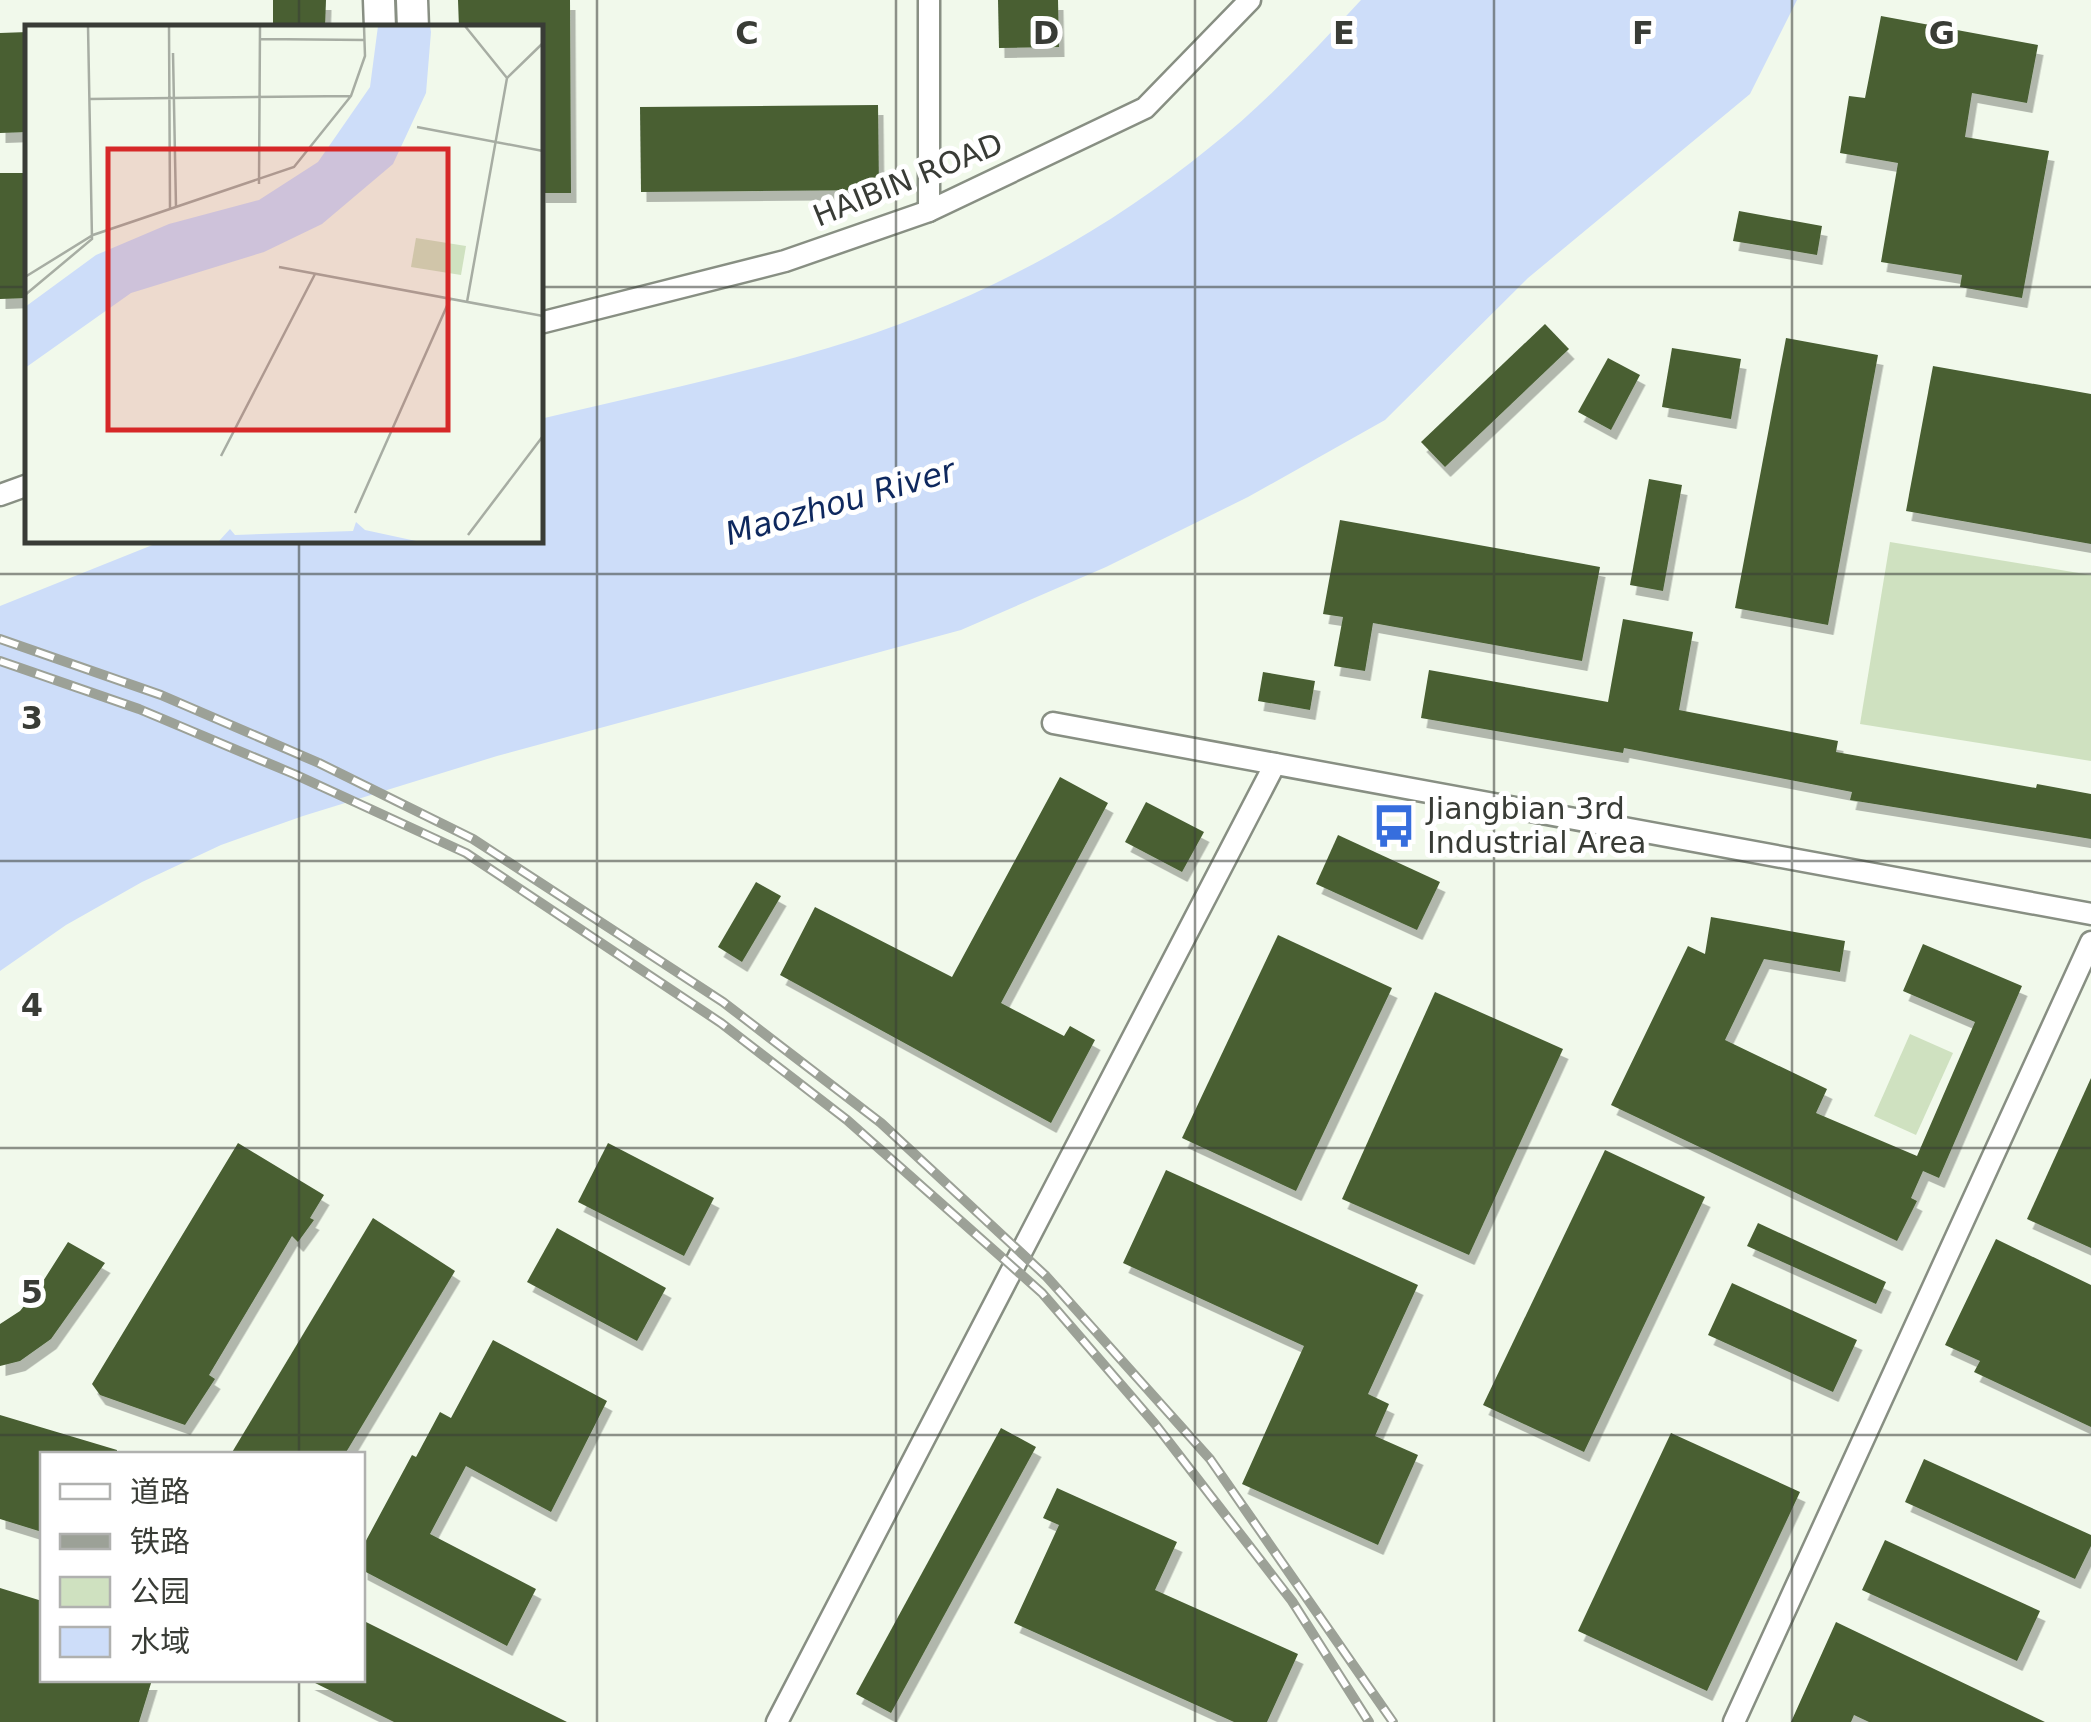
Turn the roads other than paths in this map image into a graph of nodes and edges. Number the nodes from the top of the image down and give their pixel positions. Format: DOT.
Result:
graph roads {
  1 [pos="412,0"];
  2 [pos="929,0"];
  3 [pos="1250,0"];
  4 [pos="413,25"];
  5 [pos="928,212"];
  6 [pos="542,322"];
  7 [pos="25,486"];
  8 [pos="0,495"];
  9 [pos="1053,724"];
  10 [pos="1275,764"];
  11 [pos="2091,914"];
  12 [pos="2091,942"];
  13 [pos="777,1722"];
  14 [pos="1734,1722"];
  1 -- 4 [label="street"];
  2 -- 5 [label="street"];
  3 -- 5 [label="street, HAIBIN ROAD"];
  5 -- 6 [label="street, HAIBIN ROAD"];
  7 -- 8 [label="street"];
  9 -- 10 [label="street"];
  10 -- 11 [label="street"];
  10 -- 13 [label="street"];
  12 -- 14 [label="street"];
}
